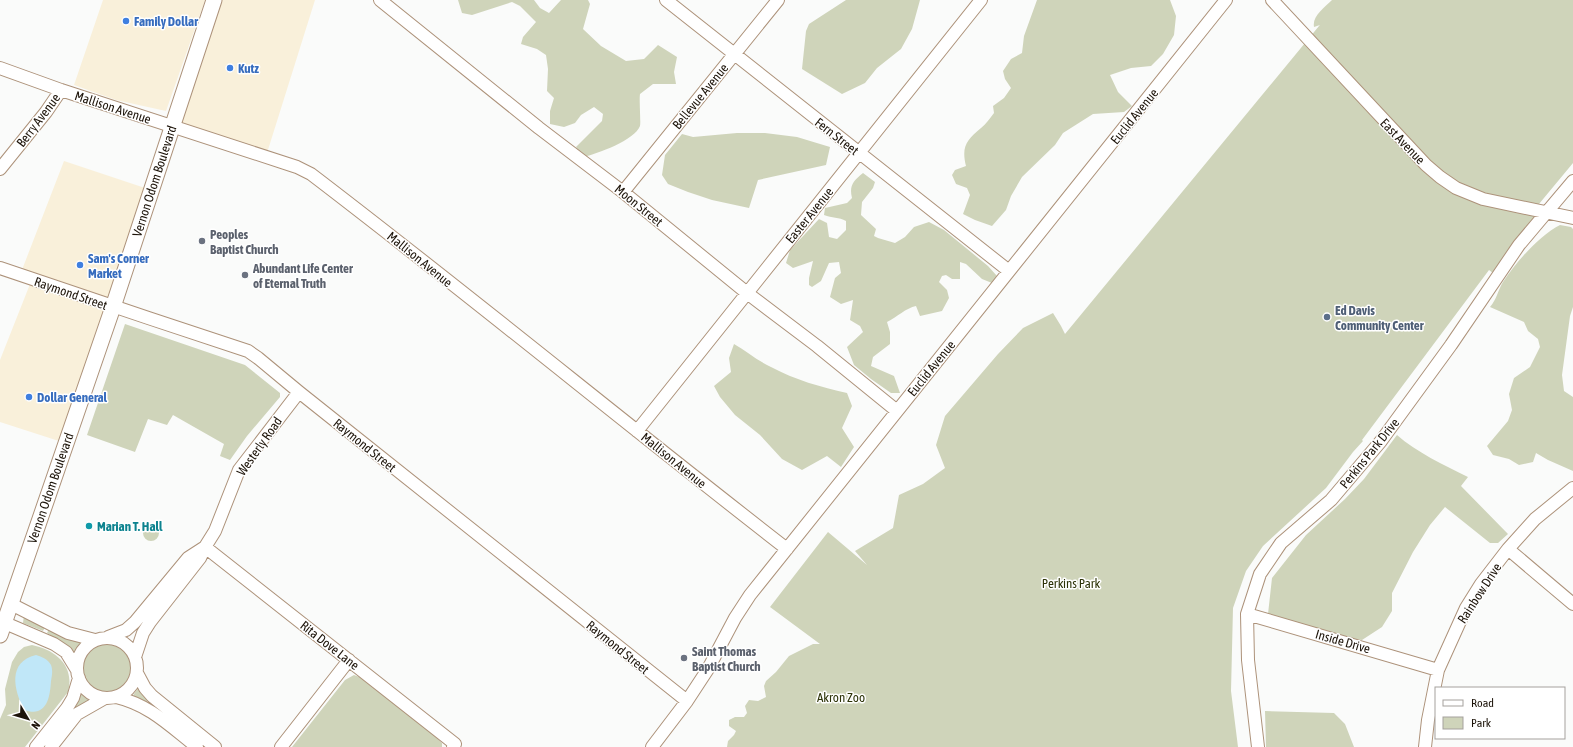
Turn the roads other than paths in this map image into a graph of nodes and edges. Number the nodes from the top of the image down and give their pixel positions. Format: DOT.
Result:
graph roads {
  1 [pos="214,0"];
  2 [pos="380,0"];
  3 [pos="666,0"];
  4 [pos="778,0"];
  5 [pos="982,0"];
  6 [pos="1226,0"];
  7 [pos="1272,0"];
  8 [pos="734,54"];
  9 [pos="0,68"];
  10 [pos="61,90"];
  11 [pos="172,126"];
  12 [pos="859,152"];
  13 [pos="0,169"];
  14 [pos="1573,181"];
  15 [pos="623,192"];
  16 [pos="1545,212"];
  17 [pos="1573,218"];
  18 [pos="0,268"];
  19 [pos="1009,271"];
  20 [pos="747,293"];
  21 [pos="113,307"];
  22 [pos="299,392"];
  23 [pos="897,411"];
  24 [pos="637,431"];
  25 [pos="1573,488"];
  26 [pos="205,547"];
  27 [pos="787,549"];
  28 [pos="1508,549"];
  29 [pos="11,604"];
  30 [pos="1573,604"];
  31 [pos="1247,614"];
  32 [pos="2,629"];
  33 [pos="108,638"];
  34 [pos="95,640"];
  35 [pos="135,657"];
  36 [pos="349,660"];
  37 [pos="1438,670"];
  38 [pos="137,673"];
  39 [pos="78,674"];
  40 [pos="110,697"];
  41 [pos="687,701"];
  42 [pos="454,746"];
  43 [pos="36,747"];
  44 [pos="51,747"];
  45 [pos="197,747"];
  46 [pos="215,747"];
  47 [pos="280,747"];
  48 [pos="652,747"];
  49 [pos="1258,747"];
  50 [pos="1425,747"];
  1 -- 11 [label="main road, Vernon Odom Boulevard"];
  2 -- 15 [label="street, Moon Street"];
  3 -- 8 [label="street, Fern Street"];
  4 -- 8 [label="street, Bellevue Avenue"];
  5 -- 12 [label="street, Easter Avenue"];
  6 -- 19 [label="street, Euclid Avenue"];
  7 -- 16 [label="street, East Avenue"];
  8 -- 12 [label="street, Fern Street"];
  8 -- 15 [label="street, Bellevue Avenue"];
  9 -- 10 [label="street, Mallison Avenue"];
  10 -- 11 [label="street, Mallison Avenue"];
  10 -- 13 [label="street, Berry Avenue"];
  11 -- 21 [label="main road, Vernon Odom Boulevard"];
  11 -- 24 [label="street, Mallison Avenue"];
  12 -- 19 [label="street, Fern Street"];
  12 -- 20 [label="street, Easter Avenue"];
  14 -- 16 [label="street, Perkins Park Drive"];
  15 -- 20 [label="street, Moon Street"];
  16 -- 17 [label="street, East Avenue"];
  16 -- 31 [label="street, Perkins Park Drive"];
  18 -- 21 [label="street, Raymond Street"];
  19 -- 23 [label="street, Euclid Avenue"];
  20 -- 23 [label="street, Moon Street"];
  20 -- 24 [label="street, Easter Avenue"];
  21 -- 22 [label="street, Raymond Street"];
  21 -- 29 [label="main road, Vernon Odom Boulevard"];
  22 -- 26 [label="street, Westerly Road"];
  22 -- 41 [label="street, Raymond Street"];
  23 -- 27 [label="street, Euclid Avenue"];
  24 -- 27 [label="street, Mallison Avenue"];
  25 -- 28 [label="street, Rainbow Drive"];
  26 -- 33 [label="street, Westerly Road"];
  26 -- 35 [label="street, Westerly Road"];
  26 -- 36 [label="street, Rita Dove Lane"];
  27 -- 41 [label="street, Euclid Avenue"];
  28 -- 30 [label="street"];
  28 -- 37 [label="street, Rainbow Drive"];
  29 -- 32 [label="main road, Vernon Odom Boulevard"];
  29 -- 34 [label="street"];
  31 -- 37 [label="street, Inside Drive"];
  31 -- 49 [label="street, Perkins Park Drive"];
  32 -- 39 [label="street"];
  33 -- 34 [label="street"];
  33 -- 35 [label="street"];
  34 -- 39 [label="street"];
  35 -- 38 [label="street"];
  36 -- 42 [label="street, Rita Dove Lane"];
  36 -- 47 [label="street"];
  37 -- 50 [label="street, Rainbow Drive"];
  38 -- 40 [label="street"];
  38 -- 46 [label="street"];
  39 -- 40 [label="street"];
  39 -- 43 [label="street"];
  40 -- 44 [label="street"];
  40 -- 45 [label="street"];
  41 -- 48 [label="street, Euclid Avenue"];
}
